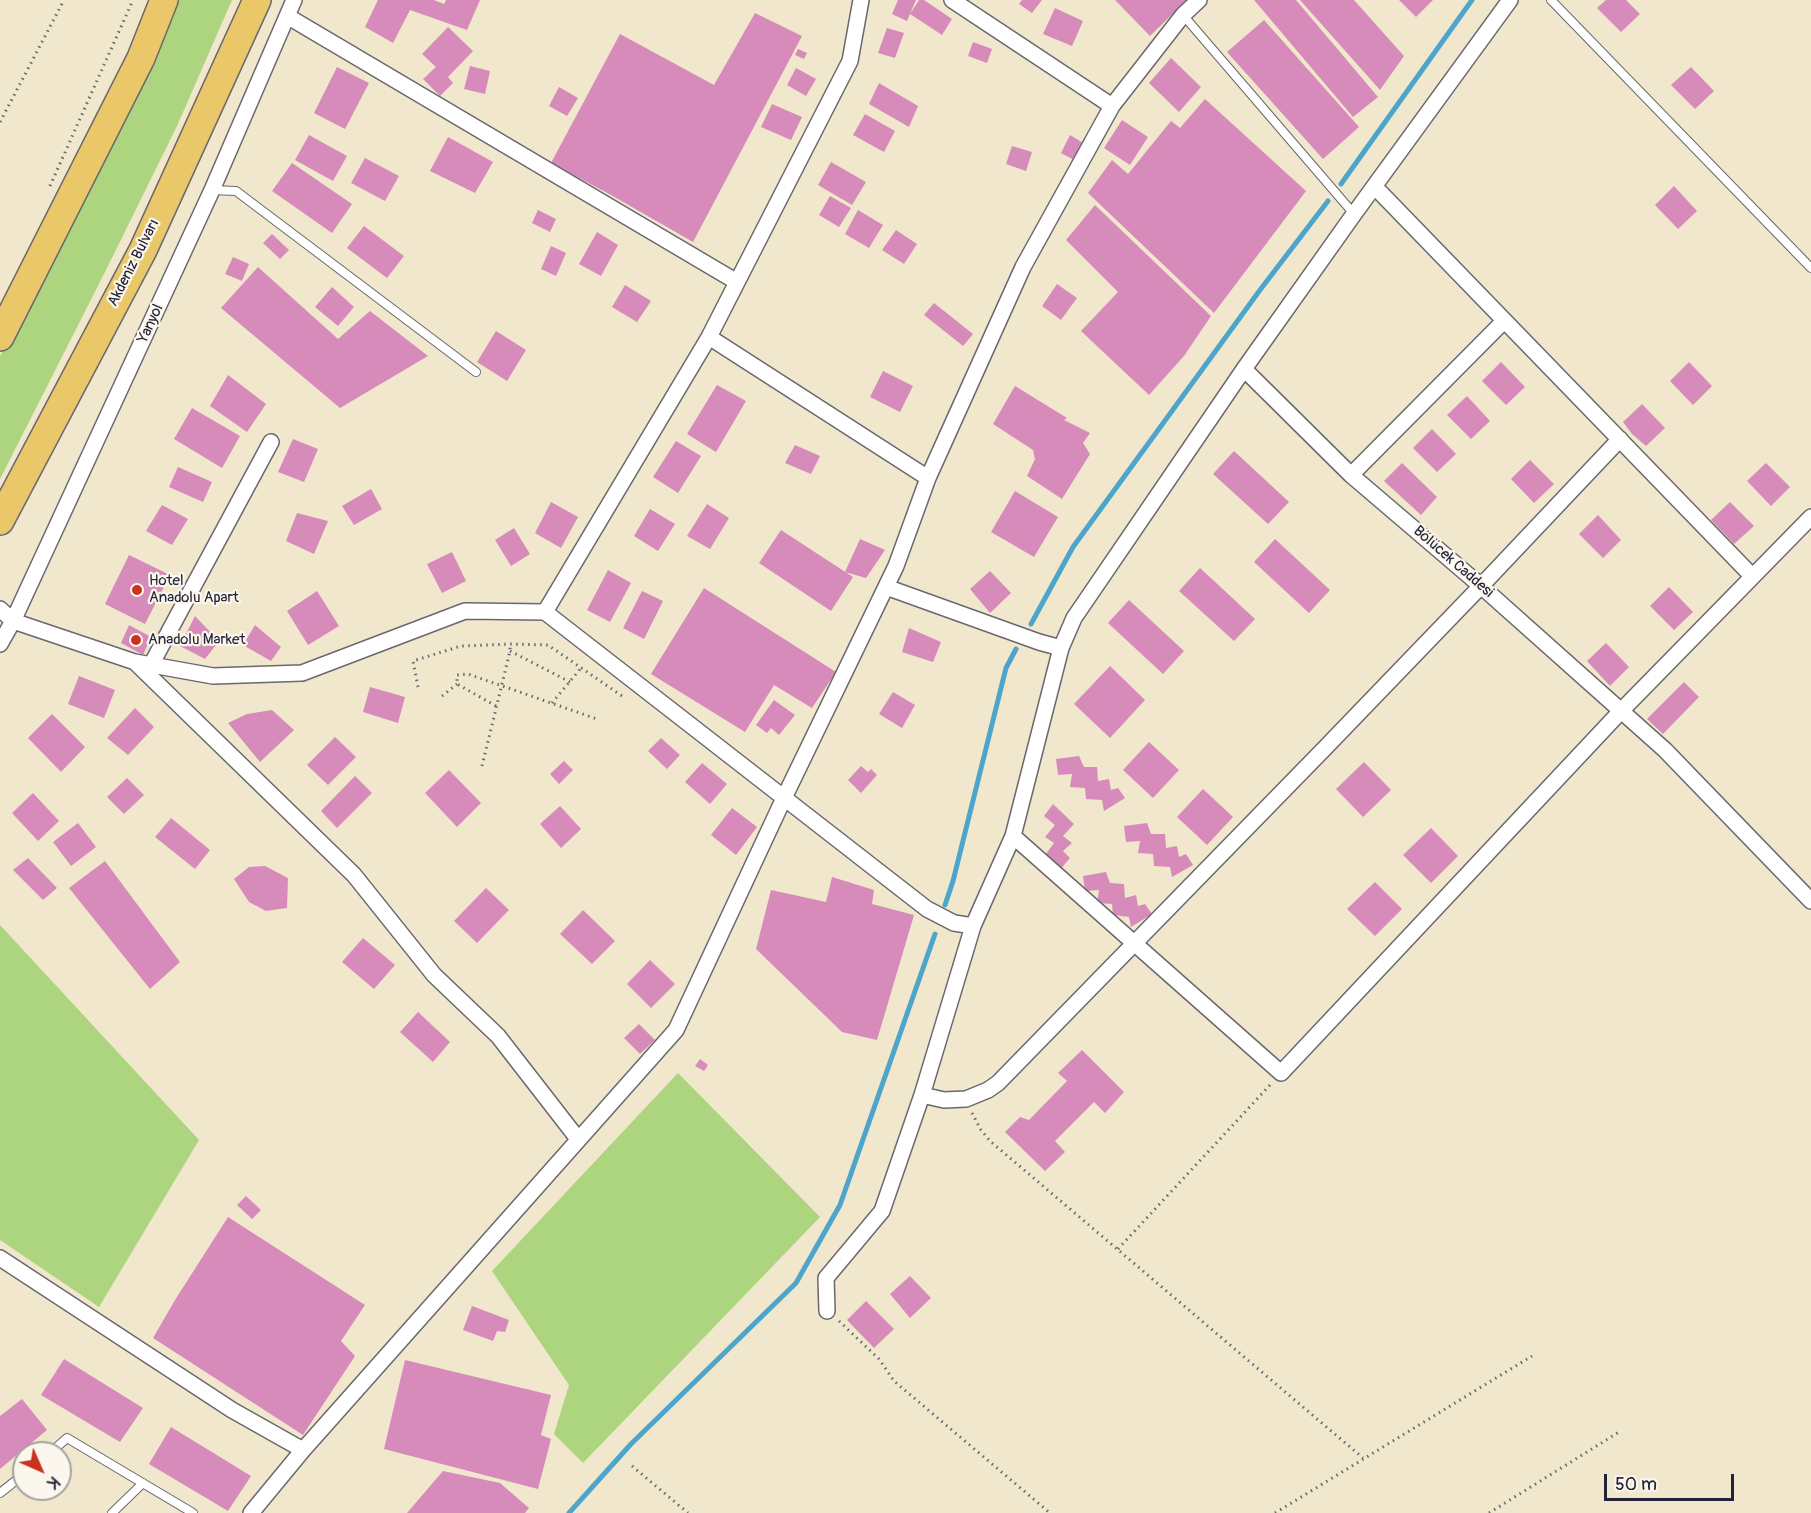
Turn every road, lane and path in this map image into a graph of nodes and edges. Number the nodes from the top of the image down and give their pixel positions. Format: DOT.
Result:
graph roads {
  1 [pos="64,0"];
  2 [pos="133,0"];
  3 [pos="164,0"];
  4 [pos="257,0"];
  5 [pos="294,0"];
  6 [pos="861,0"];
  7 [pos="952,0"];
  8 [pos="1199,0"];
  9 [pos="1510,0"];
  10 [pos="1551,0"];
  11 [pos="1183,15"];
  12 [pos="287,16"];
  13 [pos="1112,106"];
  14 [pos="0,122"];
  15 [pos="1375,187"];
  16 [pos="212,190"];
  17 [pos="46,194"];
  18 [pos="1351,210"];
  19 [pos="1811,268"];
  20 [pos="737,282"];
  21 [pos="1504,321"];
  22 [pos="0,337"];
  23 [pos="709,337"];
  24 [pos="1244,369"];
  25 [pos="476,372"];
  26 [pos="1620,439"];
  27 [pos="271,442"];
  28 [pos="1351,475"];
  29 [pos="928,478"];
  30 [pos="1811,517"];
  31 [pos="0,521"];
  32 [pos="1752,576"];
  33 [pos="1481,586"];
  34 [pos="886,587"];
  35 [pos="0,609"];
  36 [pos="544,612"];
  37 [pos="7,623"];
  38 [pos="0,644"];
  39 [pos="510,644"];
  40 [pos="1061,648"];
  41 [pos="510,651"];
  42 [pos="135,662"];
  43 [pos="151,665"];
  44 [pos="581,668"];
  45 [pos="570,682"];
  46 [pos="457,684"];
  47 [pos="501,686"];
  48 [pos="418,687"];
  49 [pos="442,696"];
  50 [pos="621,696"];
  51 [pos="552,703"];
  52 [pos="496,706"];
  53 [pos="1621,711"];
  54 [pos="597,719"];
  55 [pos="482,766"];
  56 [pos="784,798"];
  57 [pos="1013,836"];
  58 [pos="1811,901"];
  59 [pos="973,926"];
  60 [pos="1136,943"];
  61 [pos="1281,1073"];
  62 [pos="922,1095"];
  63 [pos="966,1098"];
  64 [pos="578,1139"];
  65 [pos="1118,1249"];
  66 [pos="0,1258"];
  67 [pos="827,1311"];
  68 [pos="1532,1356"];
  69 [pos="1619,1432"];
  70 [pos="72,1441"];
  71 [pos="303,1450"];
  72 [pos="1363,1458"];
  73 [pos="632,1466"];
  74 [pos="142,1483"];
  75 [pos="12,1484"];
  76 [pos="0,1494"];
  77 [pos="112,1513"];
  78 [pos="194,1513"];
  79 [pos="251,1513"];
  80 [pos="688,1513"];
  81 [pos="1050,1513"];
  82 [pos="1275,1513"];
  83 [pos="1489,1513"];
  1 -- 14 [label="path"];
  2 -- 17 [label="path"];
  3 -- 22 [label="highway"];
  4 -- 31 [label="highway, Akdeniz Bulvarı"];
  5 -- 12 [label="street, Yanyol"];
  6 -- 20 [label="street"];
  7 -- 13 [label="street"];
  8 -- 11 [label="street"];
  9 -- 15 [label="street"];
  10 -- 19 [label="lane"];
  11 -- 13 [label="street"];
  11 -- 18 [label="lane"];
  12 -- 16 [label="street, Yanyol"];
  12 -- 20 [label="street"];
  13 -- 29 [label="street"];
  15 -- 18 [label="street"];
  15 -- 21 [label="street"];
  16 -- 25 [label="lane"];
  16 -- 37 [label="street, Yanyol"];
  18 -- 24 [label="street"];
  20 -- 23 [label="street"];
  21 -- 26 [label="street"];
  21 -- 28 [label="street"];
  23 -- 29 [label="street"];
  23 -- 36 [label="street"];
  24 -- 28 [label="street, Bölücek Caddesi"];
  24 -- 40 [label="street"];
  26 -- 32 [label="street"];
  26 -- 33 [label="street"];
  27 -- 43 [label="street"];
  28 -- 33 [label="street, Bölücek Caddesi"];
  29 -- 34 [label="street"];
  30 -- 32 [label="street"];
  32 -- 53 [label="street"];
  33 -- 53 [label="street, Bölücek Caddesi"];
  33 -- 60 [label="street"];
  34 -- 40 [label="street"];
  34 -- 56 [label="street"];
  35 -- 37 [label="street"];
  36 -- 43 [label="street"];
  36 -- 56 [label="street"];
  37 -- 38 [label="street, Yanyol"];
  37 -- 42 [label="street"];
  39 -- 41 [label="path"];
  39 -- 44 [label="path"];
  39 -- 48 [label="path"];
  40 -- 57 [label="street"];
  41 -- 45 [label="path"];
  41 -- 47 [label="path"];
  42 -- 43 [label="street"];
  42 -- 64 [label="street"];
  44 -- 45 [label="path"];
  44 -- 50 [label="path"];
  45 -- 51 [label="path"];
  46 -- 47 [label="path"];
  46 -- 49 [label="path"];
  46 -- 52 [label="path"];
  47 -- 51 [label="path"];
  47 -- 52 [label="path"];
  51 -- 54 [label="path"];
  52 -- 55 [label="path"];
  53 -- 58 [label="street, Bölücek Caddesi"];
  53 -- 61 [label="street"];
  56 -- 59 [label="street"];
  56 -- 64 [label="street"];
  57 -- 59 [label="street"];
  57 -- 60 [label="street"];
  59 -- 62 [label="street"];
  60 -- 61 [label="street"];
  60 -- 63 [label="street"];
  61 -- 65 [label="path"];
  62 -- 63 [label="street"];
  62 -- 67 [label="street"];
  63 -- 65 [label="path"];
  64 -- 71 [label="street"];
  65 -- 72 [label="path"];
  66 -- 71 [label="street"];
  67 -- 81 [label="path"];
  68 -- 72 [label="path"];
  69 -- 83 [label="path"];
  70 -- 74 [label="lane"];
  71 -- 79 [label="street"];
  72 -- 82 [label="path"];
  73 -- 80 [label="path"];
  74 -- 77 [label="lane"];
  74 -- 78 [label="lane"];
  75 -- 76 [label="lane"];
}
